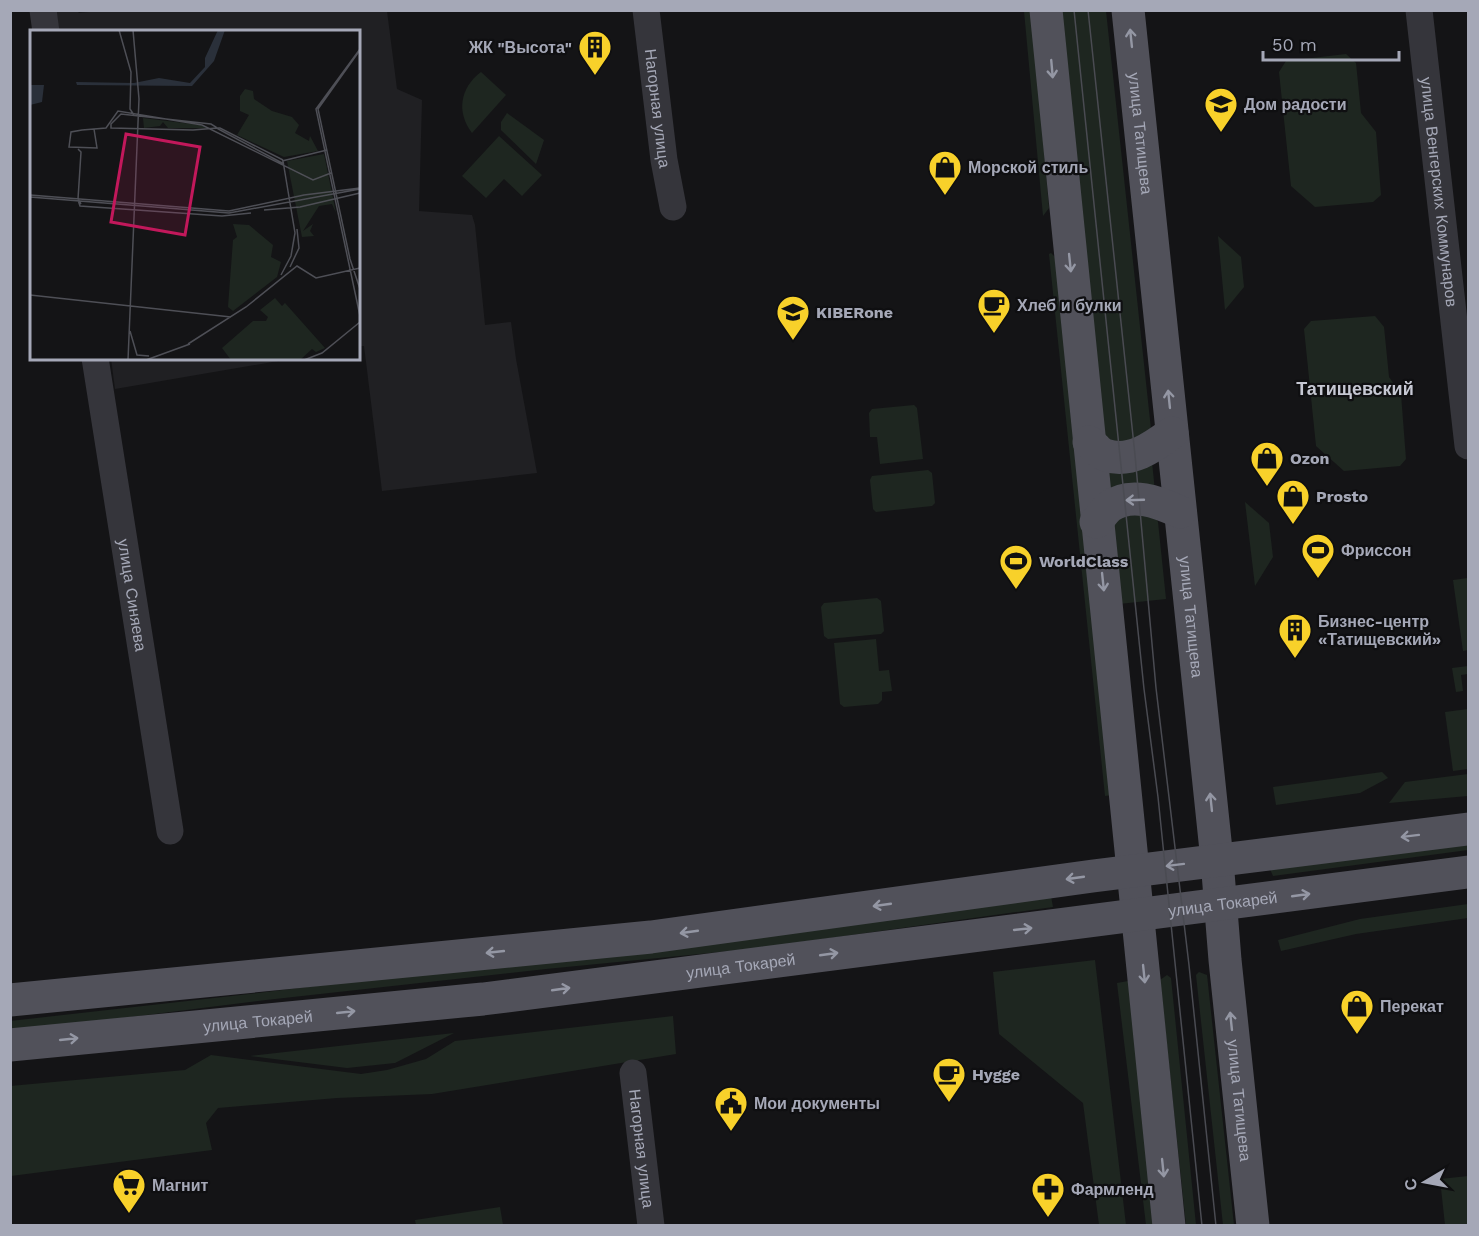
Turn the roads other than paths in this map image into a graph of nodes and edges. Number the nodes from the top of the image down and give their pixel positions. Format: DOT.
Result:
graph roads {
  1 [pos="43,10"];
  2 [pos="646,10"];
  3 [pos="1046,10"];
  4 [pos="1128,10"];
  5 [pos="1419,10"];
  6 [pos="46,30"];
  7 [pos="673,207"];
  8 [pos="94,360"];
  9 [pos="1172,433"];
  10 [pos="1089,442"];
  11 [pos="1468,446"];
  12 [pos="1180,512"];
  13 [pos="1096,522"];
  14 [pos="1468,829"];
  15 [pos="171,831"];
  16 [pos="1217,860"];
  17 [pos="1134,871"];
  18 [pos="1468,872"];
  19 [pos="1222,904"];
  20 [pos="1137,916"];
  21 [pos="10,1000"];
  22 [pos="10,1045"];
  23 [pos="633,1073"];
  24 [pos="651,1226"];
  25 [pos="1168,1226"];
  26 [pos="1253,1226"];
  1 -- 6 [label="street"];
  2 -- 7 [label="street, Нагорная улица"];
  3 -- 10 [label="main road, one-way"];
  9 -- 4 [label="main road, улица Татищева, one-way"];
  5 -- 11 [label="street, улица Венгерских Коммунаров"];
  8 -- 15 [label="street, улица Синяева"];
  9 -- 10 [label="main road"];
  9 -- 12 [label="main road, улица Татищева"];
  10 -- 13 [label="main road"];
  12 -- 13 [label="main road, one-way"];
  16 -- 12 [label="main road, улица Татищева, one-way"];
  13 -- 17 [label="main road, one-way"];
  14 -- 16 [label="main road, one-way"];
  16 -- 17 [label="main road, one-way"];
  16 -- 19 [label="main road, улица Татищева"];
  17 -- 20 [label="main road"];
  17 -- 21 [label="main road, one-way"];
  19 -- 18 [label="main road, улица Токарей, one-way"];
  19 -- 20 [label="main road, улица Токарей"];
  26 -- 19 [label="main road, улица Татищева, one-way"];
  22 -- 20 [label="main road, улица Токарей, one-way"];
  20 -- 25 [label="main road, one-way"];
  23 -- 24 [label="street, Нагорная улица"];
}
